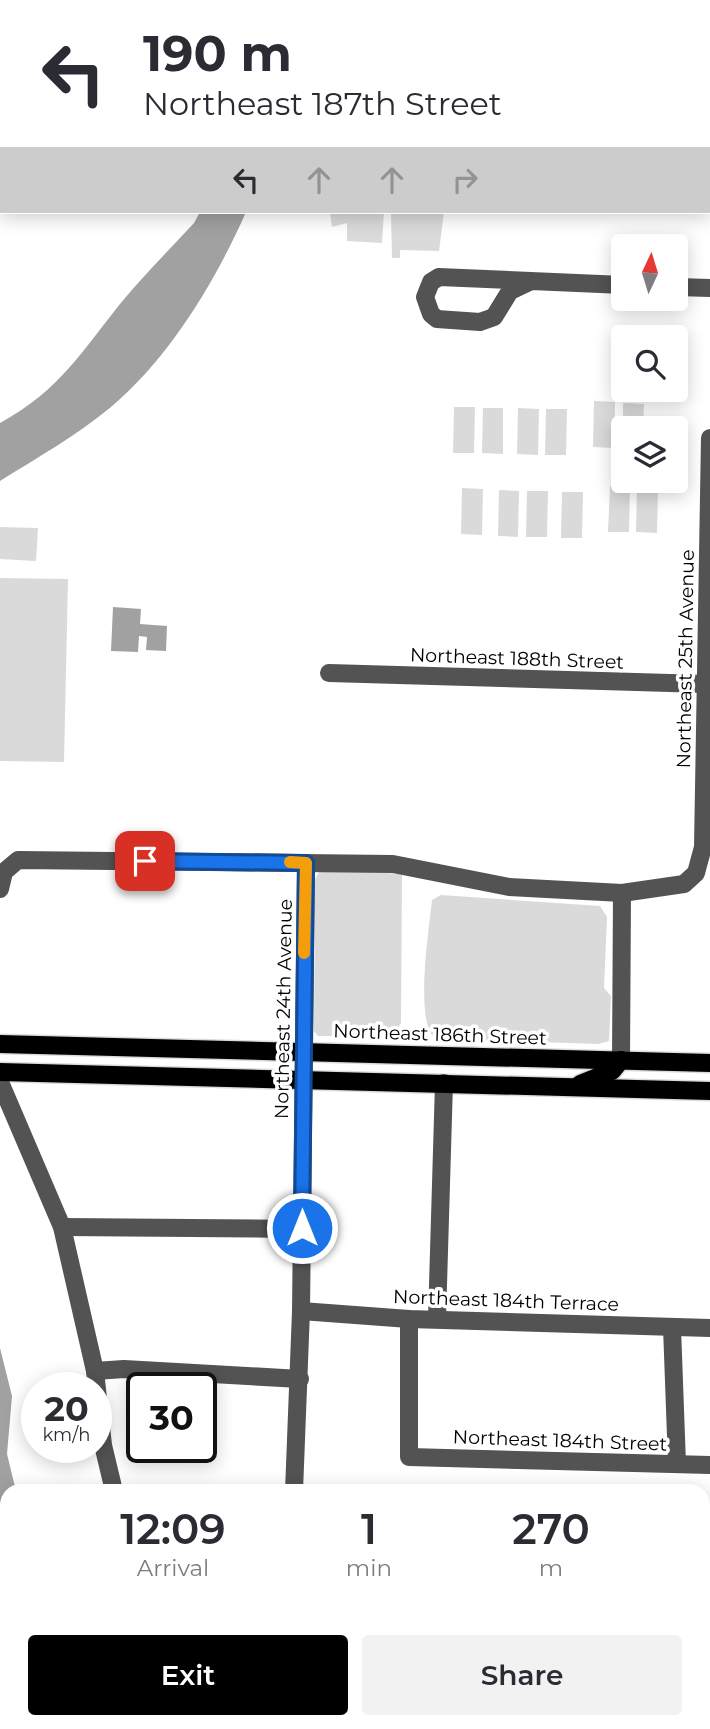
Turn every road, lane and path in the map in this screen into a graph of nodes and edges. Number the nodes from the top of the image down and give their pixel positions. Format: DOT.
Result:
graph roads {
  1 [pos="529,282"];
  2 [pos="611,285"];
  3 [pos="688,287"];
  4 [pos="710,288"];
  5 [pos="710,438"];
  6 [pos="709,564"];
  7 [pos="329,673"];
  8 [pos="704,684"];
  9 [pos="306,863"];
  10 [pos="0,889"];
  11 [pos="622,893"];
  12 [pos="0,1044"];
  13 [pos="303,1051"];
  14 [pos="621,1060"];
  15 [pos="710,1063"];
  16 [pos="0,1072"];
  17 [pos="303,1080"];
  18 [pos="0,1082"];
  19 [pos="444,1083"];
  20 [pos="570,1087"];
  21 [pos="710,1091"];
  22 [pos="62,1227"];
  23 [pos="302,1228"];
  24 [pos="301,1311"];
  25 [pos="409,1319"];
  26 [pos="437,1320"];
  27 [pos="672,1327"];
  28 [pos="710,1328"];
  29 [pos="95,1371"];
  30 [pos="300,1379"];
  31 [pos="677,1464"];
  32 [pos="710,1465"];
  33 [pos="112,1484"];
  34 [pos="295,1484"];
  1 -- 1 [label="street"];
  1 -- 2 [label="street"];
  3 -- 4 [label="street"];
  5 -- 6 [label="street, Northeast 25th Avenue"];
  6 -- 8 [label="street, Northeast 25th Avenue"];
  7 -- 8 [label="street, Northeast 188th Street"];
  8 -- 11 [label="street, Northeast 25th Avenue"];
  9 -- 10 [label="street"];
  9 -- 11 [label="street"];
  9 -- 13 [label="street, Northeast 24th Avenue"];
  11 -- 14 [label="street"];
  12 -- 13 [label="main road, Northeast 186th Street"];
  13 -- 14 [label="main road, Northeast 186th Street"];
  13 -- 17 [label="street, Northeast 24th Avenue"];
  14 -- 15 [label="main road, Northeast 186th Street"];
  14 -- 20 [label="main road"];
  16 -- 17 [label="main road"];
  17 -- 19 [label="main road"];
  17 -- 23 [label="street, Northeast 24th Avenue"];
  18 -- 22 [label="street"];
  19 -- 20 [label="main road"];
  19 -- 26 [label="street"];
  20 -- 21 [label="main road"];
  22 -- 23 [label="street"];
  22 -- 29 [label="street"];
  23 -- 24 [label="street, Northeast 24th Avenue"];
  24 -- 25 [label="street, Northeast 184th Terrace"];
  24 -- 30 [label="street, Northeast 24th Avenue"];
  25 -- 26 [label="street, Northeast 184th Terrace"];
  25 -- 31 [label="street, Northeast 184th Street"];
  26 -- 27 [label="street, Northeast 184th Terrace"];
  27 -- 28 [label="street, Northeast 184th Terrace"];
  27 -- 31 [label="street"];
  29 -- 30 [label="street"];
  29 -- 33 [label="street"];
  30 -- 34 [label="street, Northeast 24th Avenue"];
  31 -- 32 [label="street, Northeast 184th Street"];
}
